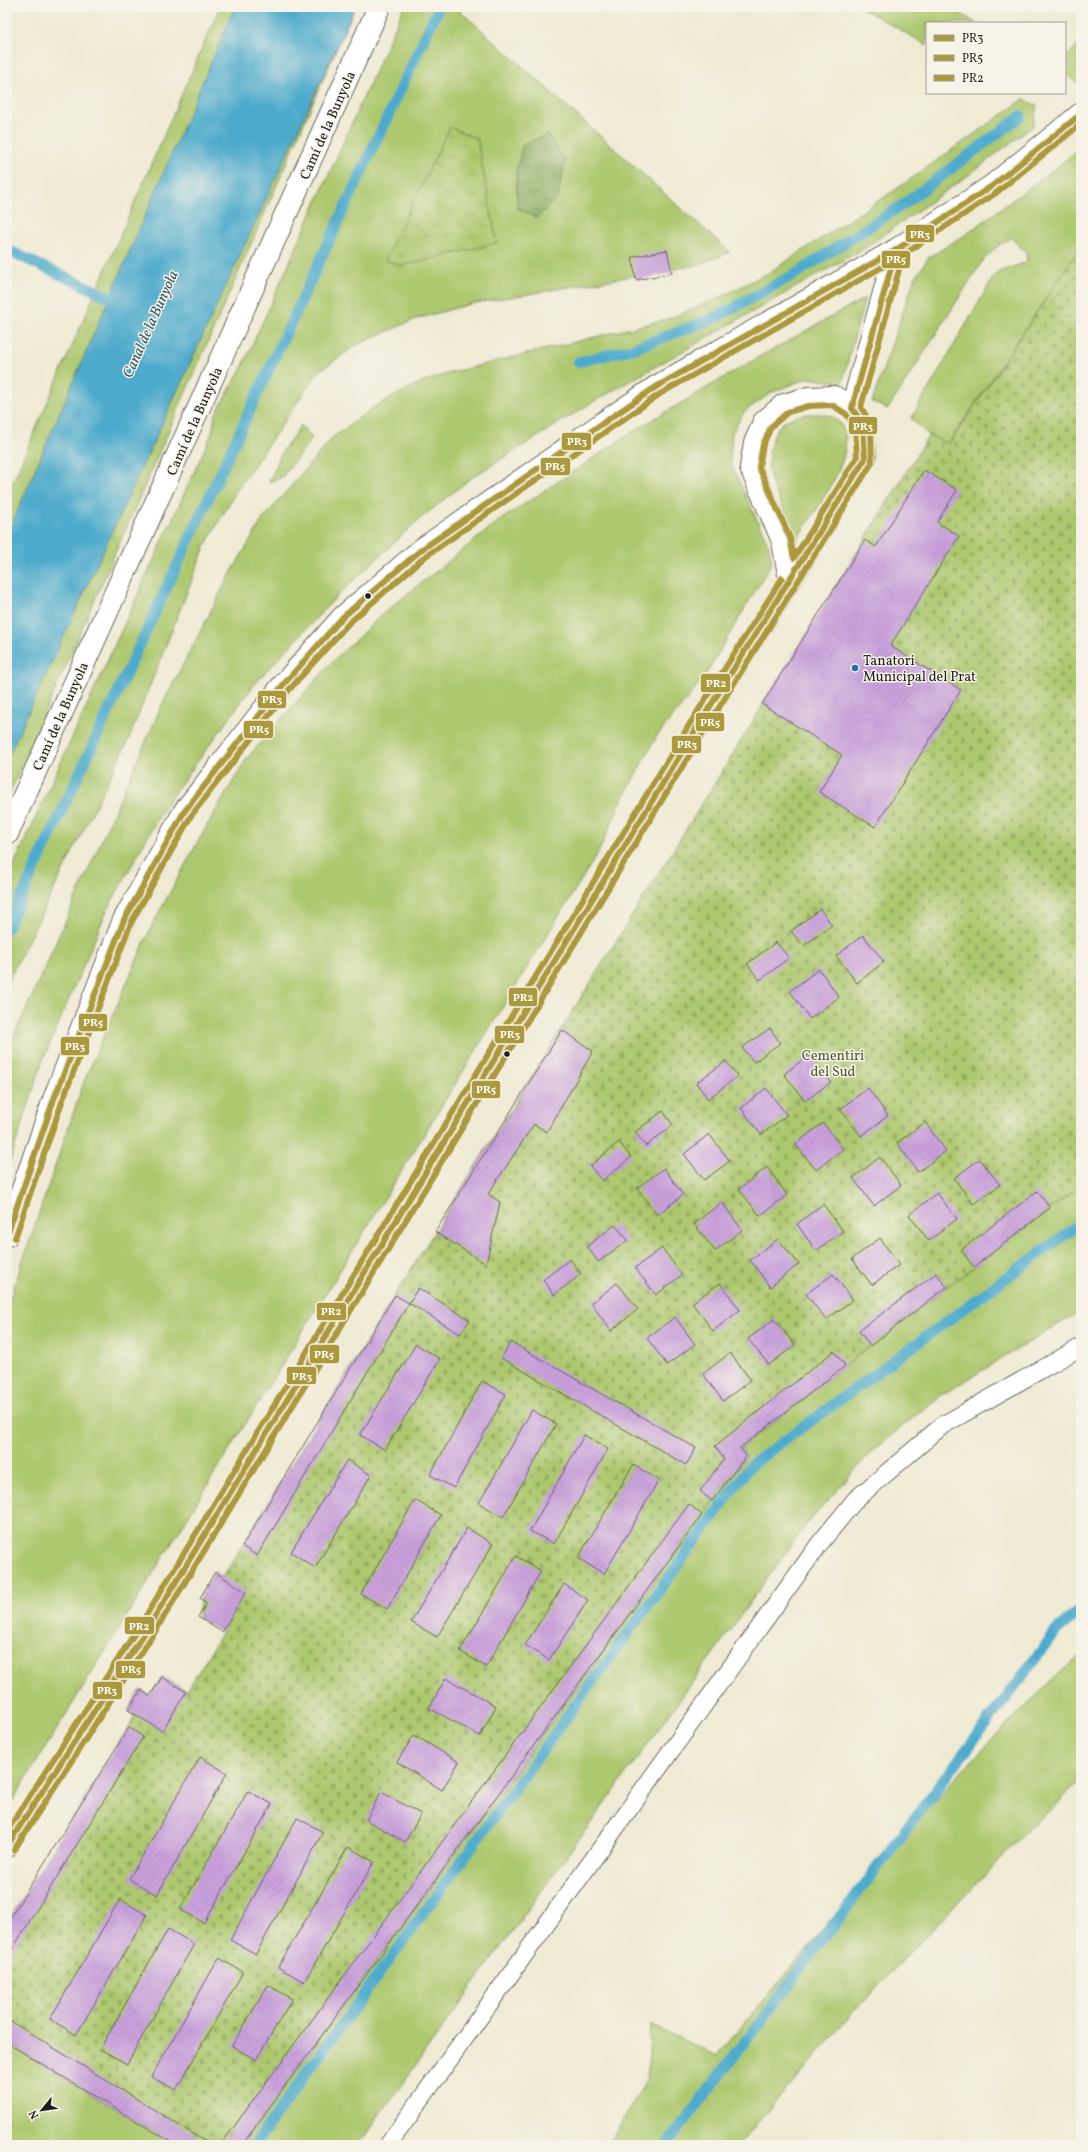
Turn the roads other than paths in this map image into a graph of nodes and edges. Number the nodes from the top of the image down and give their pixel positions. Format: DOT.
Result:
graph roads {
  1 [pos="379,7"];
  2 [pos="1081,114"];
  3 [pos="896,250"];
  4 [pos="852,408"];
  5 [pos="790,580"];
  6 [pos="7,834"];
  7 [pos="7,1235"];
  8 [pos="1081,1347"];
  9 [pos="7,1846"];
  10 [pos="388,2145"];
  1 -- 6 [label="street, Camí de la Bunyola"];
  2 -- 3 [label="street"];
  3 -- 4 [label="street"];
  3 -- 7 [label="street"];
  4 -- 5 [label="street"];
  4 -- 5 [label="street"];
  5 -- 9 [label="street"];
  8 -- 10 [label="lane"];
}
